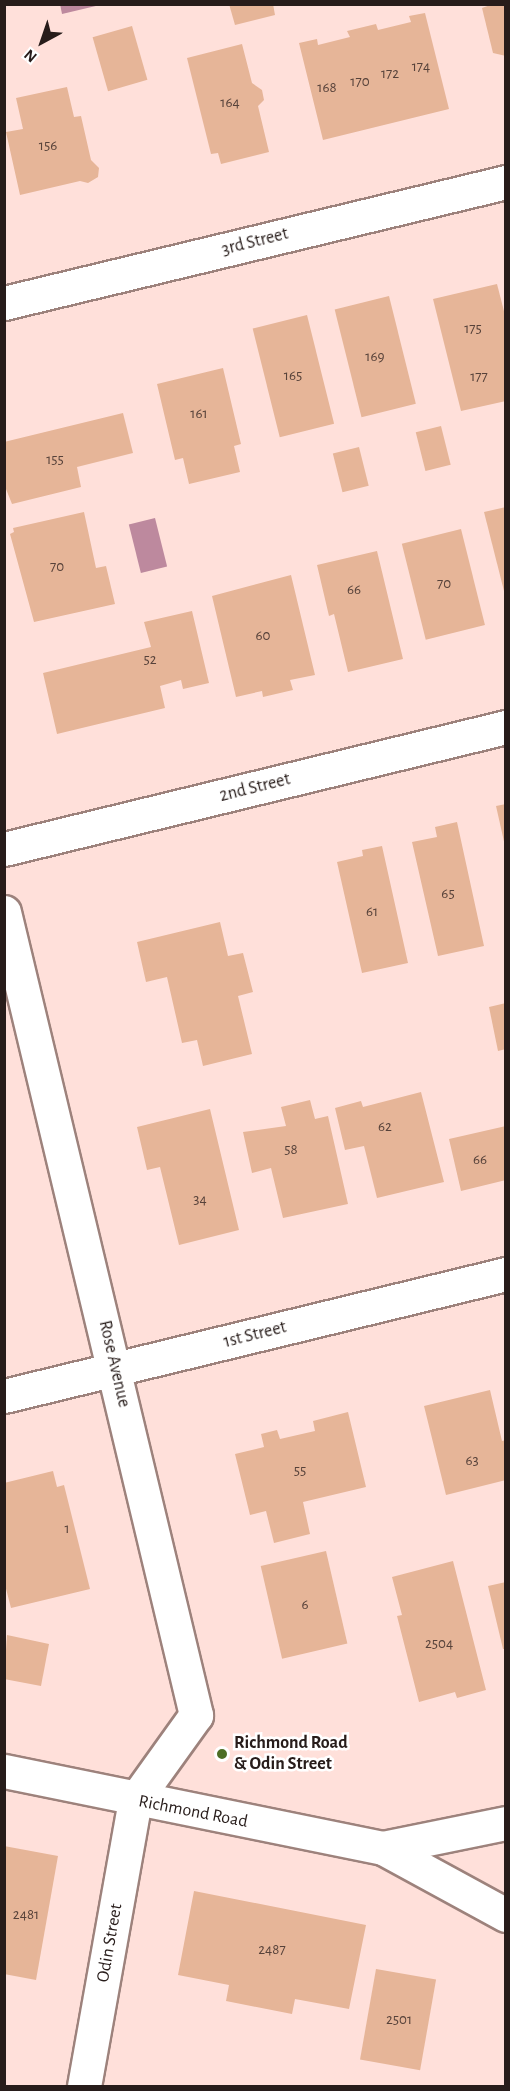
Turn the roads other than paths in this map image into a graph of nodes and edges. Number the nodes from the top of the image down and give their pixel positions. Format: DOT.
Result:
graph roads {
  1 [pos="506,182"];
  2 [pos="4,303"];
  3 [pos="506,727"];
  4 [pos="4,849"];
  5 [pos="4,912"];
  6 [pos="506,1274"];
  7 [pos="115,1370"];
  8 [pos="4,1396"];
  9 [pos="4,1771"];
  10 [pos="135,1800"];
  11 [pos="506,1822"];
  12 [pos="383,1848"];
  13 [pos="506,1914"];
  14 [pos="84,2086"];
  1 -- 2 [label="street, 3rd Street"];
  3 -- 4 [label="street, 2nd Street"];
  5 -- 7 [label="street, Rose Avenue"];
  6 -- 7 [label="street, 1st Street"];
  7 -- 8 [label="street, 1st Street"];
  7 -- 10 [label="street, Rose Avenue"];
  9 -- 10 [label="street, Richmond Road"];
  10 -- 12 [label="street, Richmond Road"];
  10 -- 14 [label="street, Odin Street"];
  11 -- 12 [label="street, Richmond Road"];
  12 -- 13 [label="street, Richmond Road"];
}
